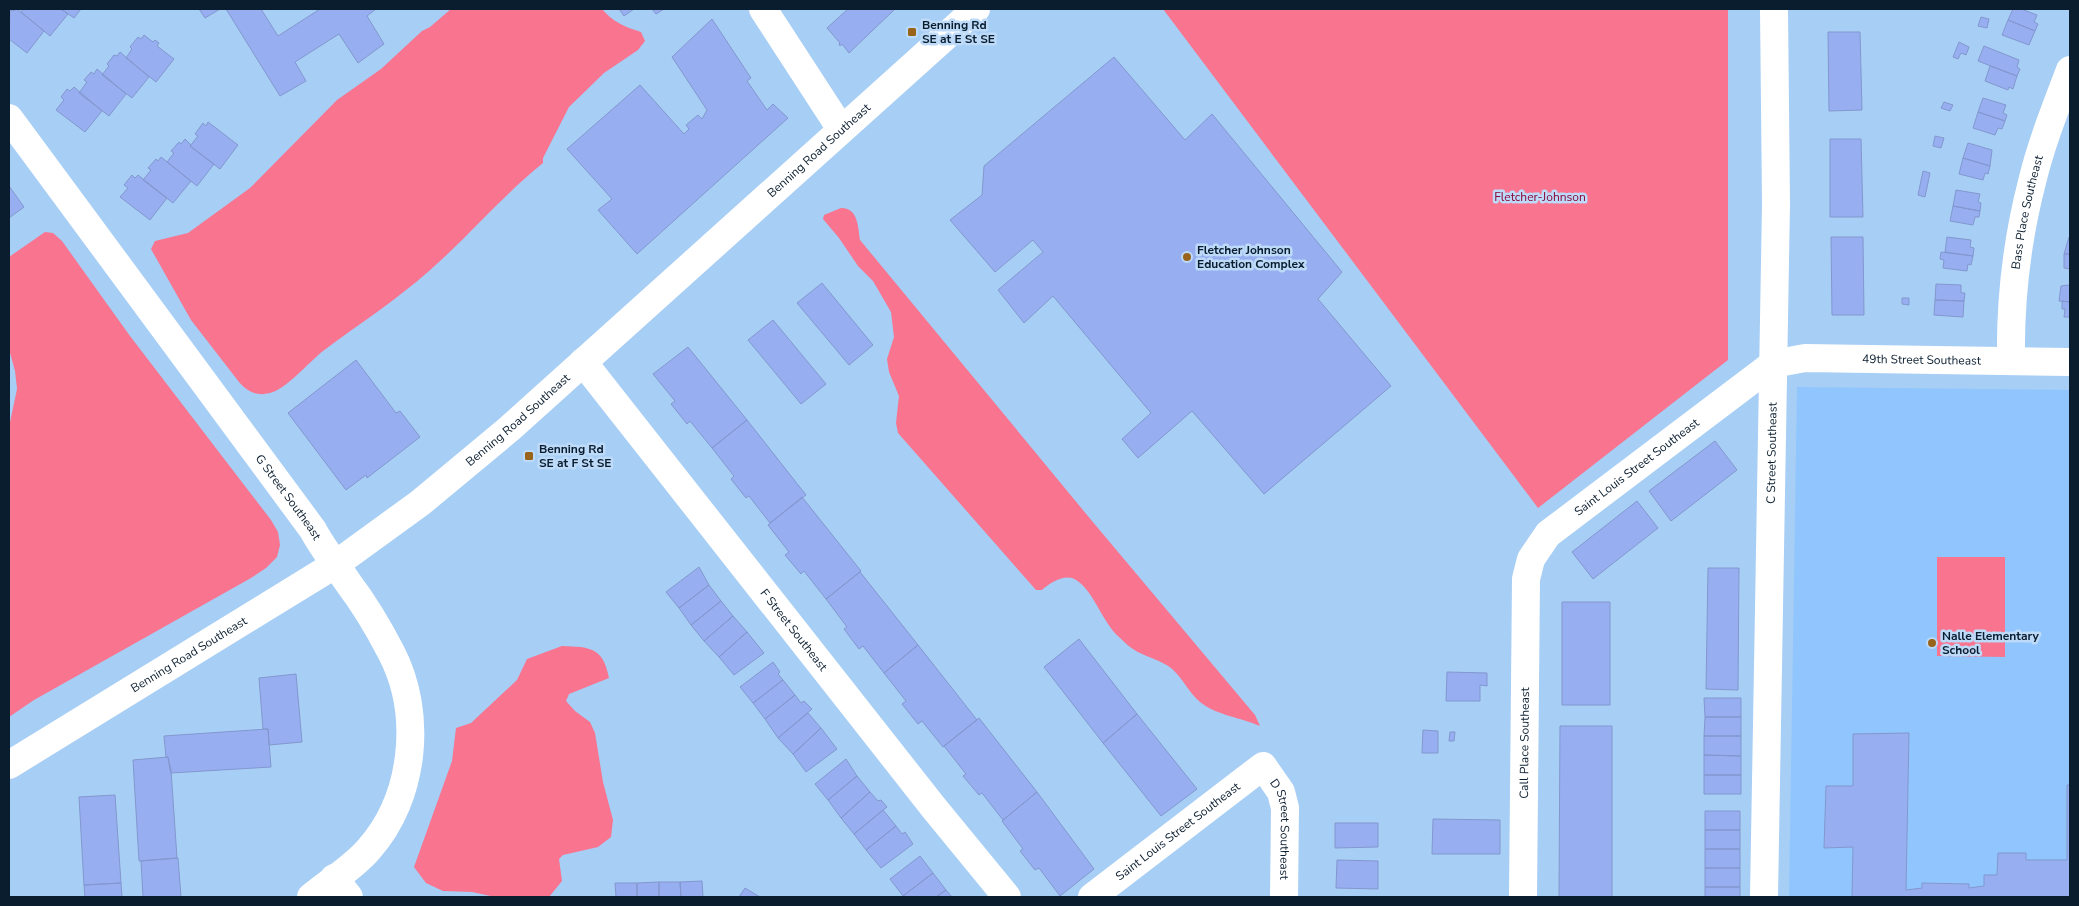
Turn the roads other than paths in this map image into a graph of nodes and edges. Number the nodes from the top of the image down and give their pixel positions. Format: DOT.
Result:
graph roads {
  1 [pos="763,9"];
  2 [pos="976,9"];
  3 [pos="1774,9"];
  4 [pos="2070,70"];
  5 [pos="9,118"];
  6 [pos="841,129"];
  7 [pos="2011,361"];
  8 [pos="583,362"];
  9 [pos="2070,362"];
  10 [pos="1773,364"];
  11 [pos="336,564"];
  12 [pos="1526,588"];
  13 [pos="9,766"];
  14 [pos="1263,766"];
  15 [pos="342,888"];
  16 [pos="310,897"];
  17 [pos="1008,897"];
  18 [pos="1092,897"];
  19 [pos="1284,897"];
  20 [pos="1523,897"];
  21 [pos="1764,897"];
  1 -- 6 [label="street"];
  2 -- 6 [label="street, Benning Road Southeast"];
  3 -- 10 [label="street, C Street Southeast"];
  4 -- 7 [label="street, Bass Place Southeast"];
  5 -- 11 [label="street, G Street Southeast"];
  6 -- 8 [label="street, Benning Road Southeast"];
  7 -- 9 [label="street, 49th Street Southeast"];
  7 -- 10 [label="street, 49th Street Southeast"];
  8 -- 11 [label="street, Benning Road Southeast"];
  8 -- 17 [label="street, F Street Southeast"];
  10 -- 12 [label="street, Saint Louis Street Southeast"];
  10 -- 21 [label="street, C Street Southeast"];
  11 -- 13 [label="street, Benning Road Southeast"];
  11 -- 15 [label="street, G Street Southeast"];
  12 -- 20 [label="street, Call Place Southeast"];
  14 -- 18 [label="street, Saint Louis Street Southeast"];
  14 -- 19 [label="street, D Street Southeast"];
  15 -- 16 [label="street, G Street Southeast"];
}
